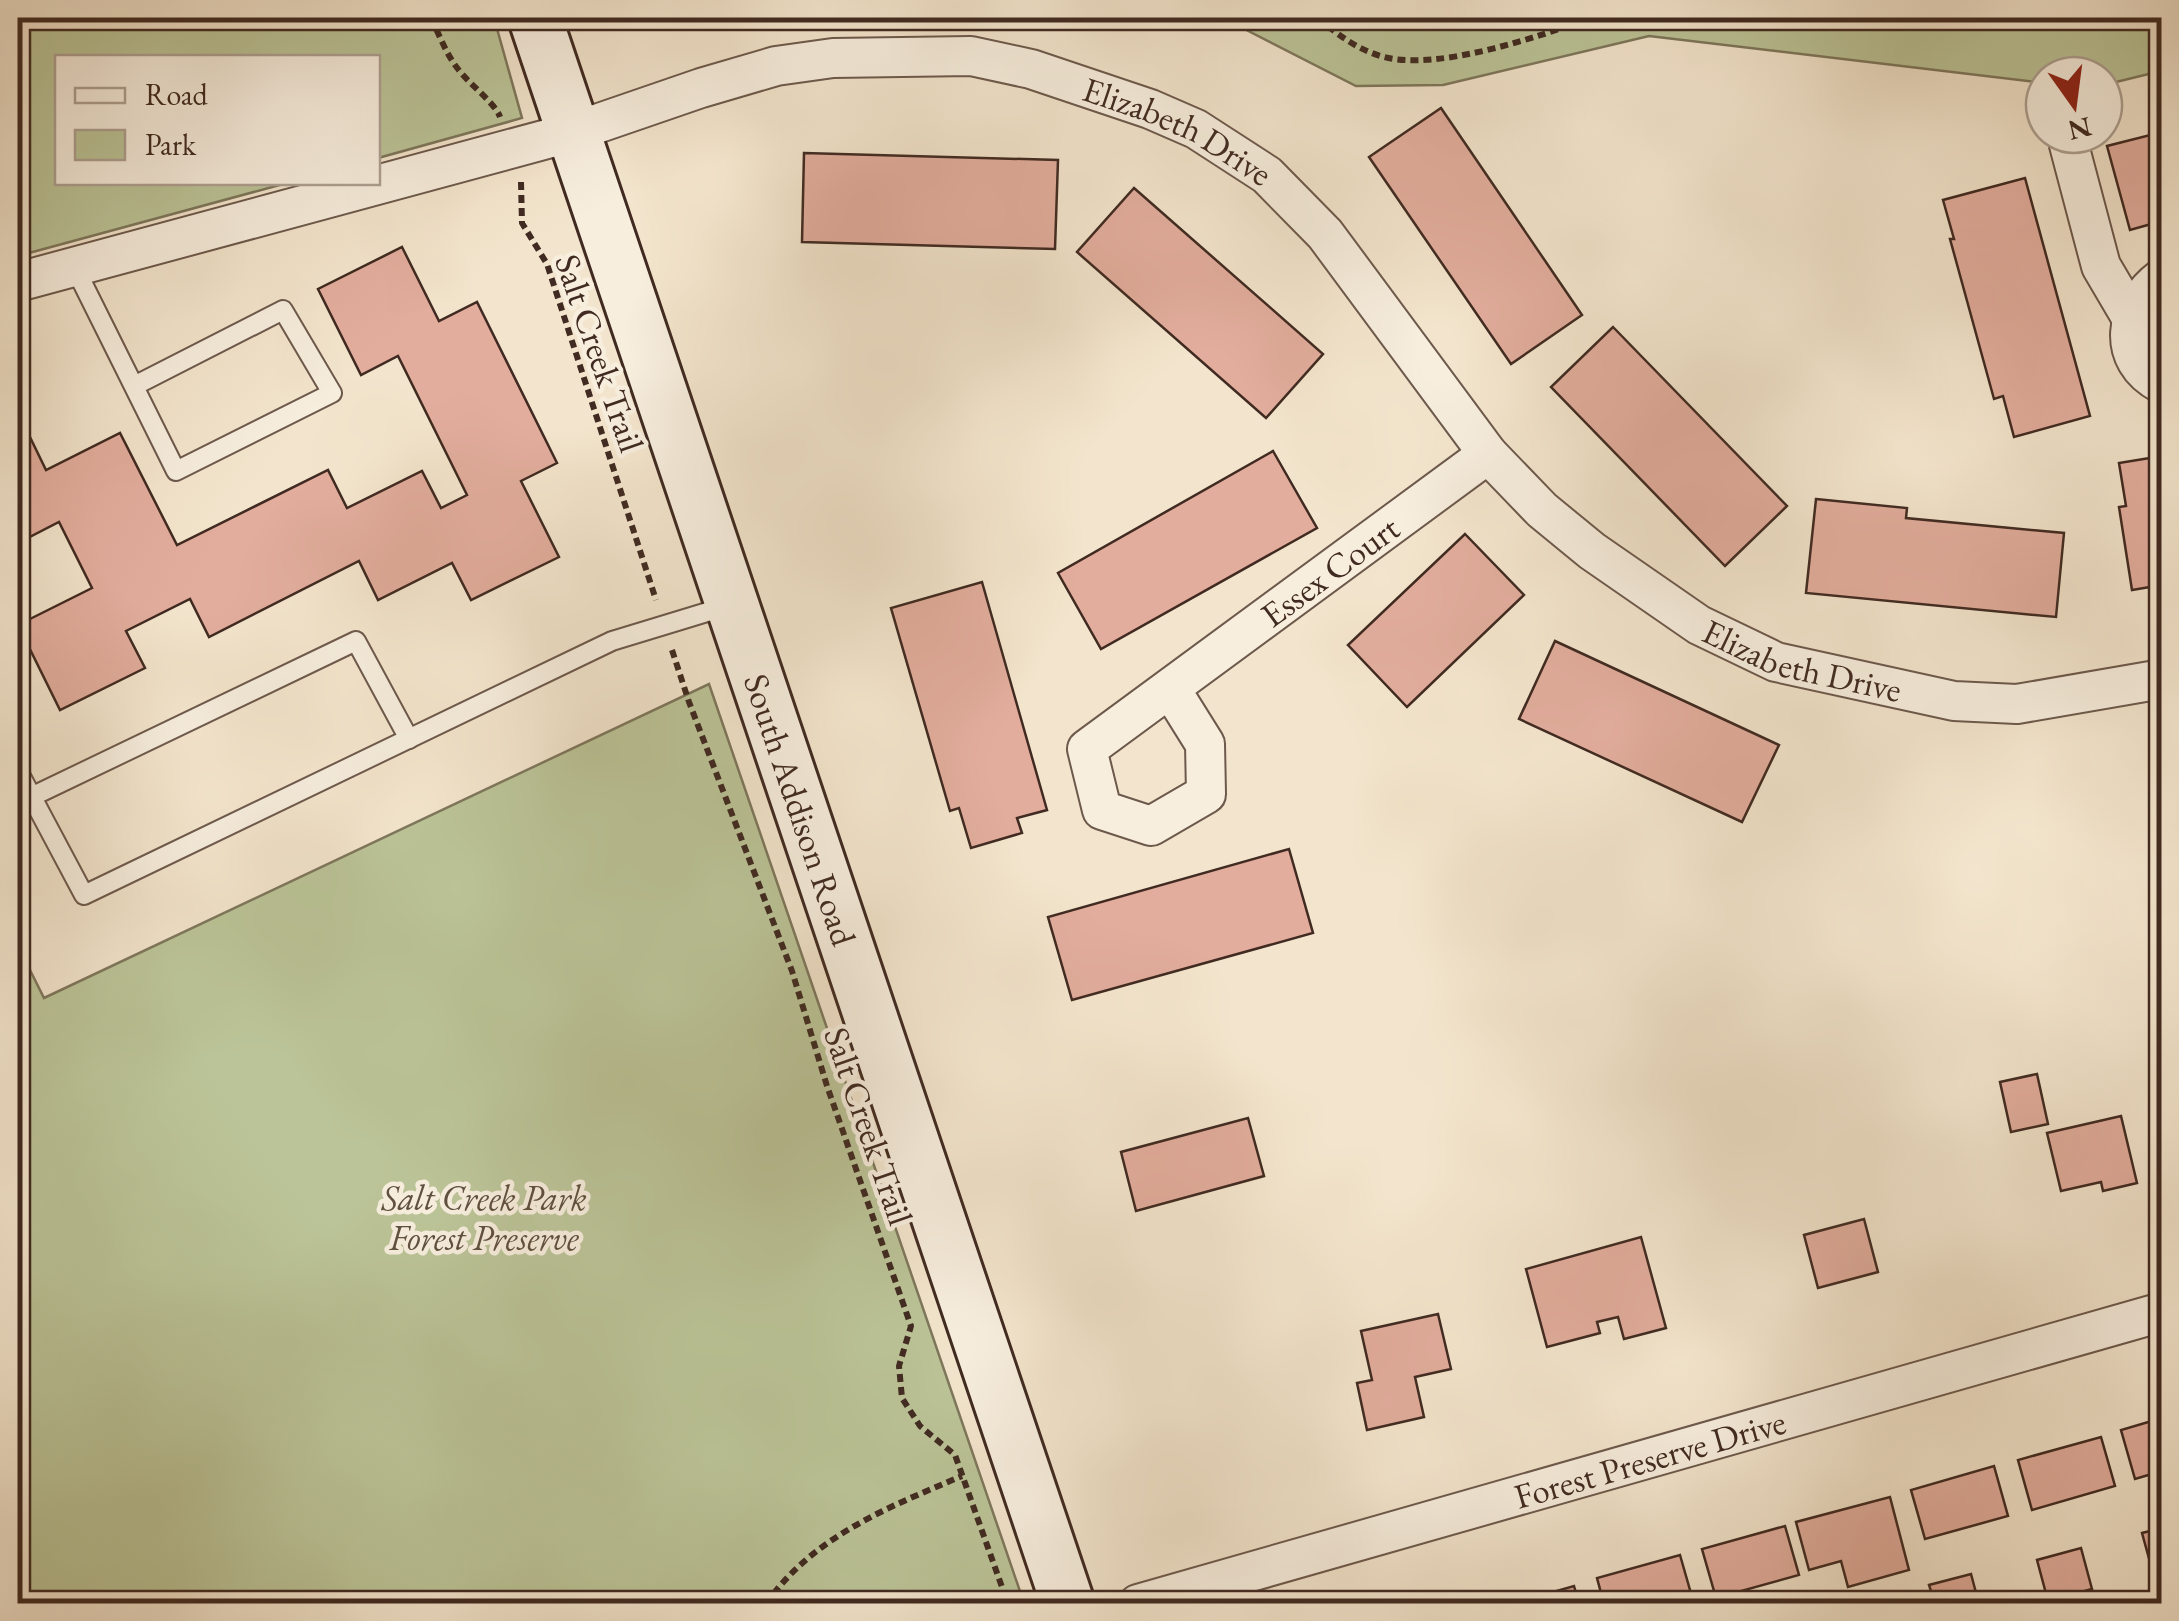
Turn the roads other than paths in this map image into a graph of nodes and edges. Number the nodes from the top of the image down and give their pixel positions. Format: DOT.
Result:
graph roads {
  1 [pos="535,18"];
  2 [pos="573,132"];
  3 [pos="2071,155"];
  4 [pos="380,184"];
  5 [pos="376,185"];
  6 [pos="74,266"];
  7 [pos="2162,278"];
  8 [pos="18,282"];
  9 [pos="2131,317"];
  10 [pos="2162,384"];
  11 [pos="134,386"];
  12 [pos="1488,454"];
  13 [pos="732,605"];
  14 [pos="2162,679"];
  15 [pos="1170,688"];
  16 [pos="409,739"];
  17 [pos="18,771"];
  18 [pos="31,797"];
  19 [pos="2162,1312"];
  20 [pos="1068,1604"];
  21 [pos="1138,1604"];
  1 -- 2 [label="street, South Addison Road"];
  2 -- 4 [label="street, Elizabeth Drive"];
  2 -- 12 [label="street, Elizabeth Drive"];
  2 -- 13 [label="street, South Addison Road"];
  3 -- 9 [label="street"];
  5 -- 6 [label="street, Elizabeth Drive"];
  6 -- 8 [label="street, Elizabeth Drive"];
  6 -- 11 [label="lane"];
  7 -- 9 [label="street"];
  9 -- 10 [label="street"];
  11 -- 11 [label="lane"];
  12 -- 14 [label="street, Elizabeth Drive"];
  12 -- 15 [label="street, Essex Court"];
  13 -- 16 [label="lane"];
  13 -- 20 [label="street, South Addison Road"];
  16 -- 18 [label="lane"];
  16 -- 18 [label="lane"];
  17 -- 18 [label="lane"];
  19 -- 21 [label="street, Forest Preserve Drive"];
}
